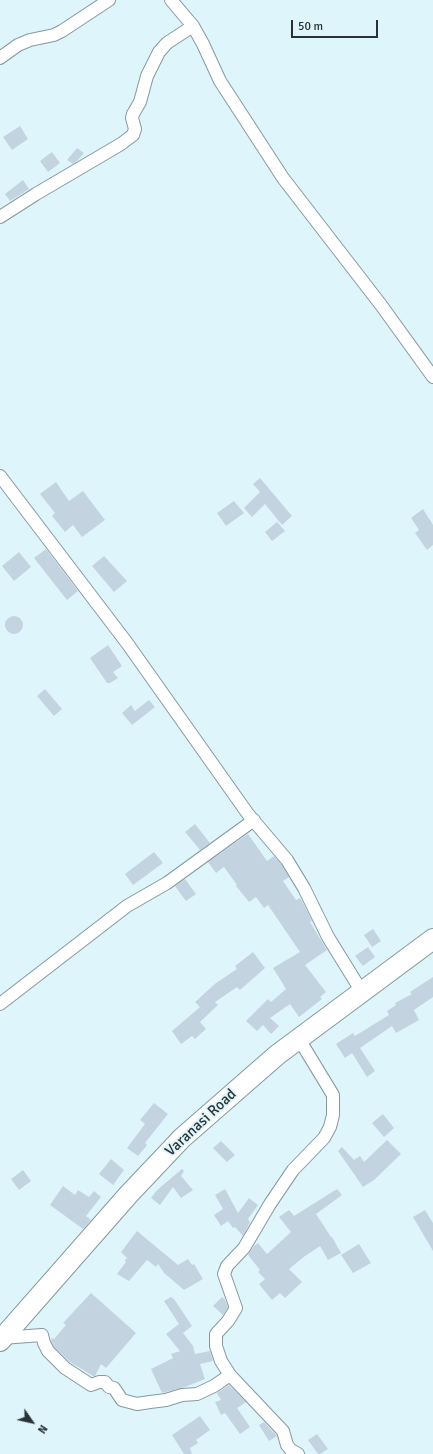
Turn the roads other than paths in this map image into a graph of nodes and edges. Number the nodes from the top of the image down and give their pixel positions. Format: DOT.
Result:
graph roads {
  1 [pos="109,0"];
  2 [pos="171,0"];
  3 [pos="193,26"];
  4 [pos="0,58"];
  5 [pos="0,218"];
  6 [pos="433,378"];
  7 [pos="0,476"];
  8 [pos="254,820"];
  9 [pos="433,939"];
  10 [pos="362,992"];
  11 [pos="0,1004"];
  12 [pos="298,1039"];
  13 [pos="1,1340"];
  14 [pos="230,1375"];
  15 [pos="292,1452"];
  1 -- 4 [label="street"];
  2 -- 3 [label="street"];
  3 -- 5 [label="street"];
  3 -- 6 [label="street"];
  7 -- 8 [label="street"];
  8 -- 10 [label="street"];
  8 -- 11 [label="street"];
  9 -- 10 [label="highway, Varanasi Road"];
  10 -- 12 [label="highway, Varanasi Road"];
  12 -- 13 [label="highway, Varanasi Road"];
  12 -- 14 [label="street"];
  13 -- 14 [label="street"];
  14 -- 15 [label="street"];
}
